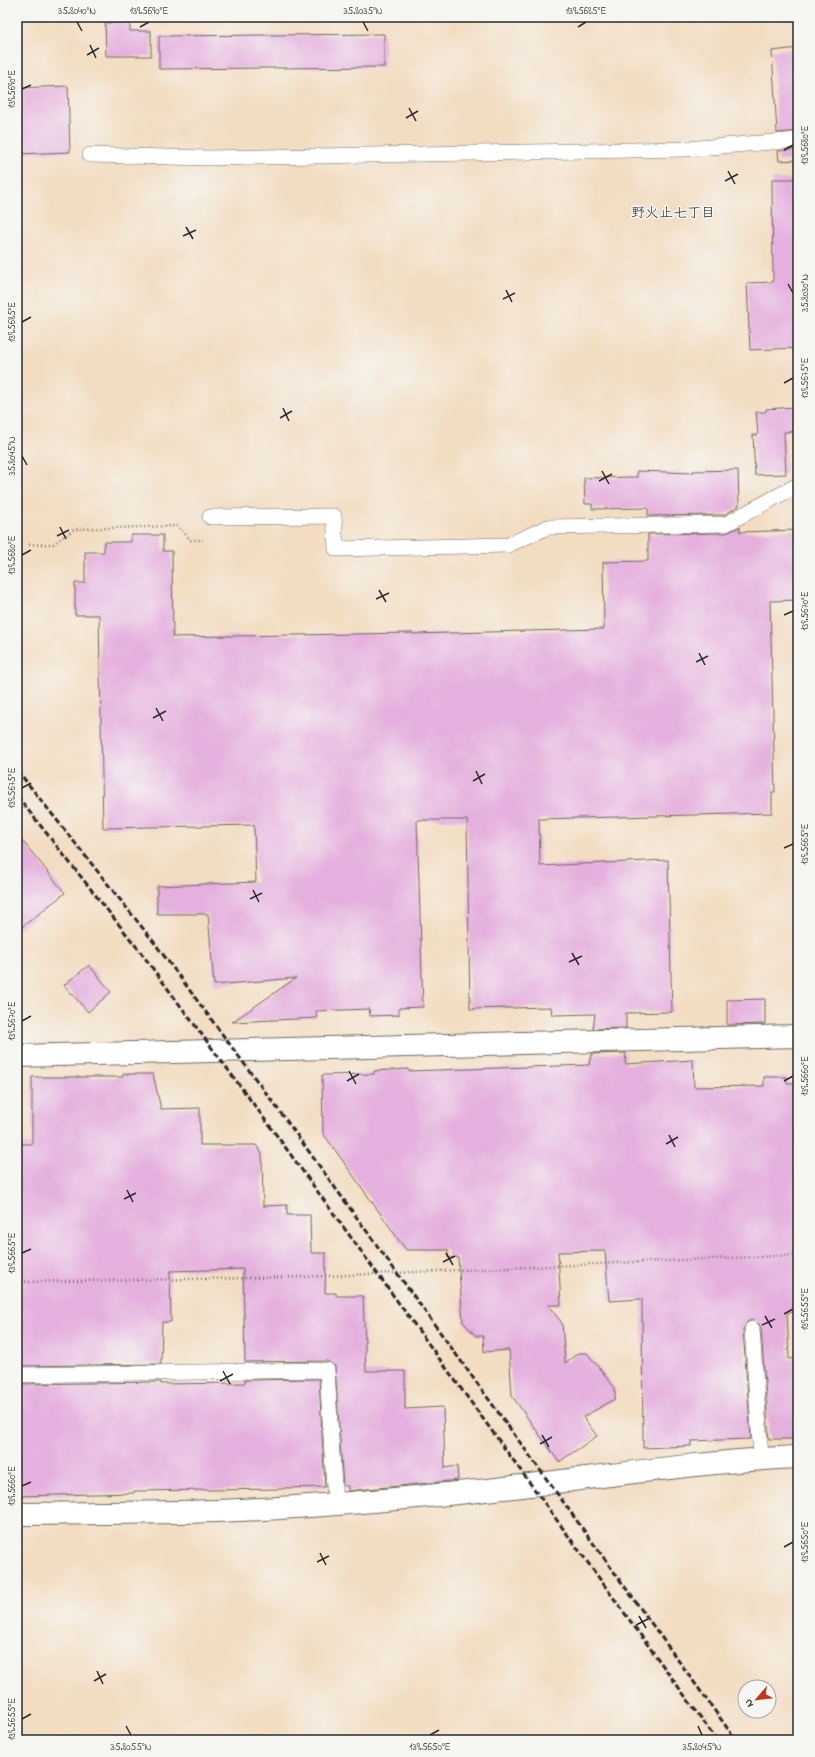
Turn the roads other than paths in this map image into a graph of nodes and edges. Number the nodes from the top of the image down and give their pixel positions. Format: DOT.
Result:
graph roads {
  1 [pos="798,140"];
  2 [pos="90,155"];
  3 [pos="798,485"];
  4 [pos="210,517"];
  5 [pos="798,1036"];
  6 [pos="17,1056"];
  7 [pos="752,1329"];
  8 [pos="17,1375"];
  9 [pos="798,1457"];
  10 [pos="761,1458"];
  11 [pos="335,1504"];
  12 [pos="17,1514"];
  1 -- 2 [label="lane"];
  3 -- 4 [label="lane"];
  5 -- 6 [label="street"];
  7 -- 10 [label="lane"];
  8 -- 11 [label="lane"];
  9 -- 10 [label="street"];
  10 -- 11 [label="street"];
  11 -- 12 [label="street"];
}
